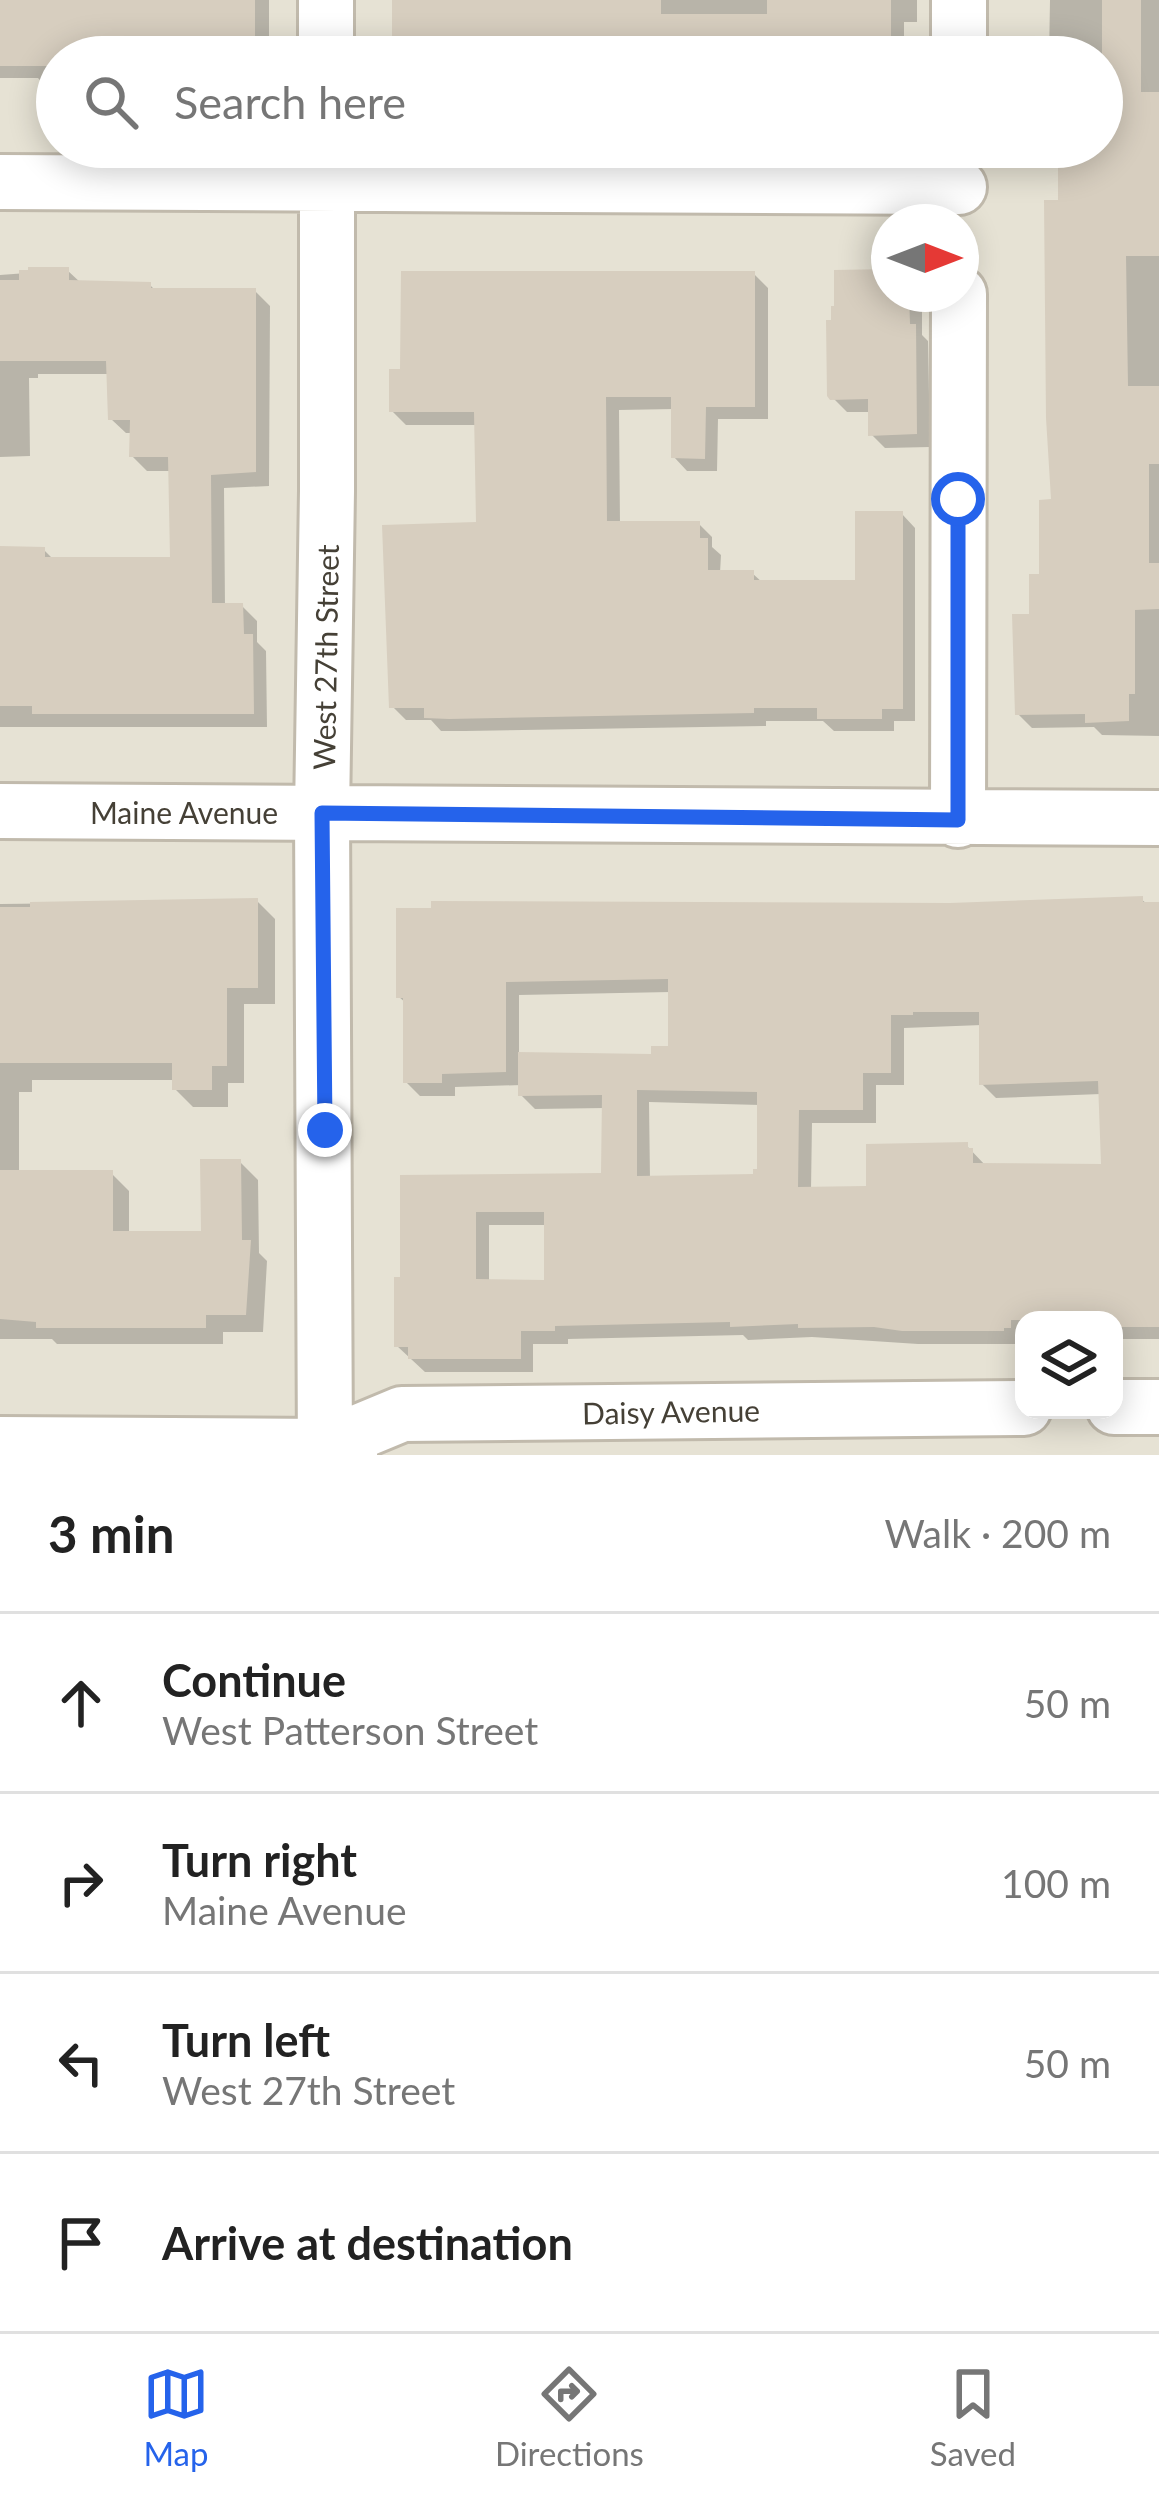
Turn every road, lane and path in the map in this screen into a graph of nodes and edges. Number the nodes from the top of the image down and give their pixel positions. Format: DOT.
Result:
graph roads {
  1 [pos="326,0"];
  2 [pos="959,0"];
  3 [pos="326,36"];
  4 [pos="959,36"];
  5 [pos="269,168"];
  6 [pos="327,168"];
  7 [pos="422,168"];
  8 [pos="0,182"];
  9 [pos="958,185"];
  10 [pos="958,312"];
  11 [pos="0,811"];
  12 [pos="322,813"];
  13 [pos="1159,818"];
  14 [pos="958,820"];
  15 [pos="1123,1407"];
  16 [pos="1159,1407"];
  17 [pos="1015,1408"];
  18 [pos="0,1444"];
  19 [pos="334,1452"];
  1 -- 3 [label="street"];
  2 -- 4 [label="street"];
  5 -- 8 [label="street"];
  6 -- 12 [label="street, West 27th Street"];
  7 -- 9 [label="street"];
  10 -- 14 [label="street"];
  11 -- 12 [label="street, Maine Avenue"];
  12 -- 14 [label="street, Maine Avenue"];
  12 -- 19 [label="street, West 27th Street"];
  13 -- 14 [label="street, Maine Avenue"];
  15 -- 16 [label="street"];
  17 -- 19 [label="street, Daisy Avenue"];
  18 -- 19 [label="street, Daisy Avenue"];
}
